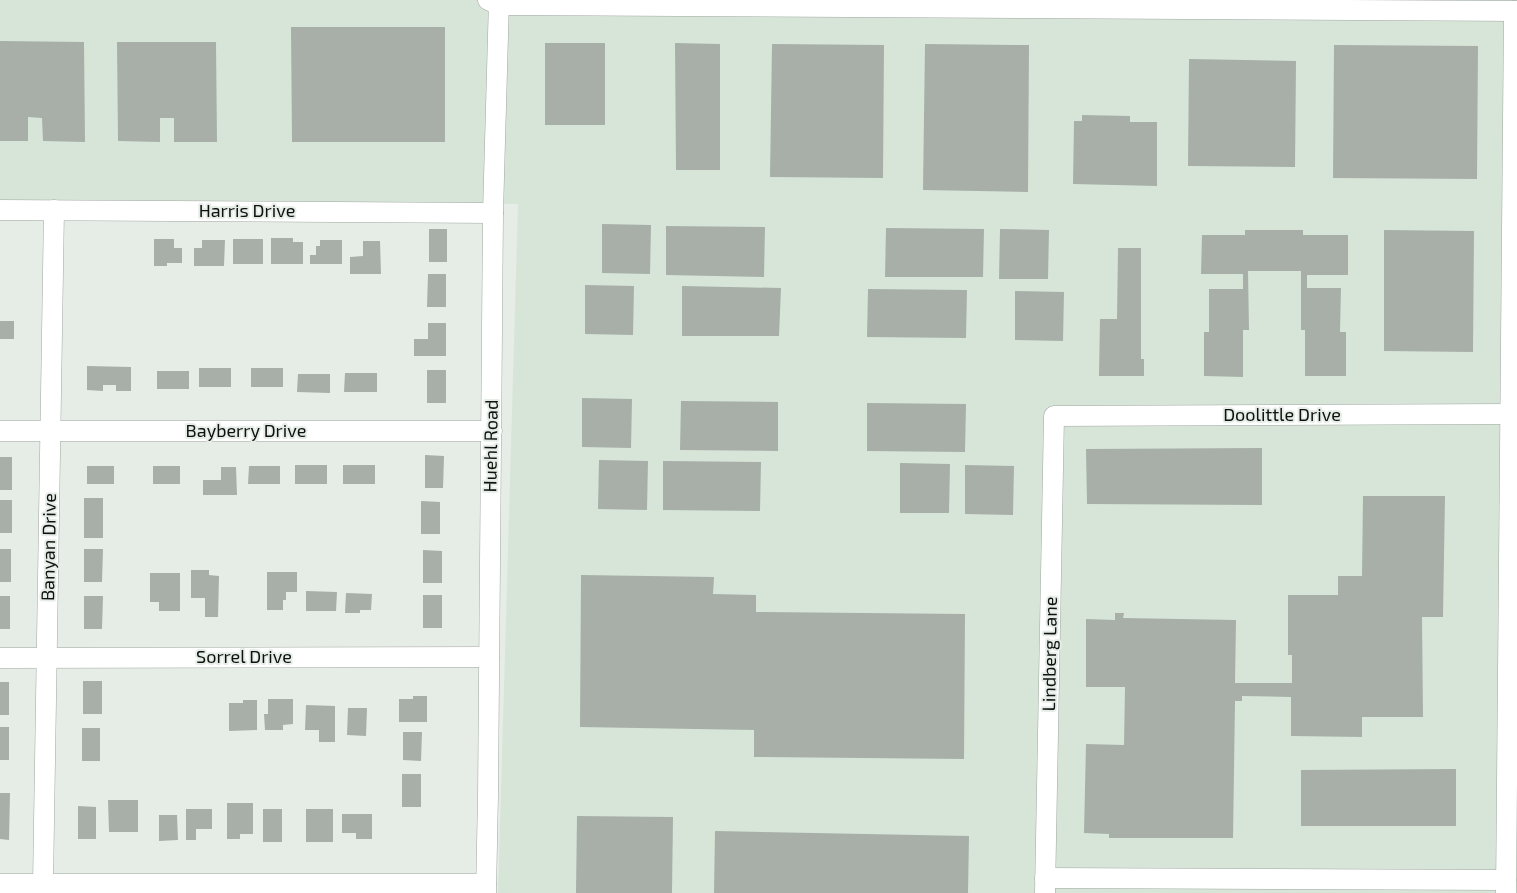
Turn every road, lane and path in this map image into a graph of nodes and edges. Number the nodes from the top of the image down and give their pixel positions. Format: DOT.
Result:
graph roads {
  1 [pos="496,2"];
  2 [pos="1093,4"];
  3 [pos="1516,11"];
  4 [pos="0,210"];
  5 [pos="54,210"];
  6 [pos="493,213"];
  7 [pos="1510,414"];
  8 [pos="1054,416"];
  9 [pos="0,431"];
  10 [pos="51,431"];
  11 [pos="492,431"];
  12 [pos="489,657"];
  13 [pos="0,658"];
  14 [pos="48,658"];
  15 [pos="0,884"];
  16 [pos="44,884"];
  17 [pos="1045,885"];
  18 [pos="1506,887"];
  19 [pos="486,889"];
  1 -- 2 [label="street"];
  1 -- 6 [label="street, Huehl Road"];
  2 -- 3 [label="street"];
  3 -- 7 [label="street"];
  4 -- 5 [label="street, Harris Drive"];
  5 -- 6 [label="street, Harris Drive"];
  5 -- 10 [label="street, Banyan Drive"];
  6 -- 11 [label="street, Huehl Road"];
  7 -- 8 [label="street, Doolittle Drive"];
  7 -- 18 [label="street"];
  8 -- 17 [label="street, Lindberg Lane"];
  9 -- 10 [label="street, Bayberry Drive"];
  10 -- 11 [label="street, Bayberry Drive"];
  10 -- 14 [label="street, Banyan Drive"];
  11 -- 12 [label="street, Huehl Road"];
  12 -- 14 [label="street, Sorrel Drive"];
  12 -- 19 [label="street, Huehl Road"];
  13 -- 14 [label="street, Sorrel Drive"];
  14 -- 16 [label="street, Banyan Drive"];
  15 -- 16 [label="street"];
  16 -- 19 [label="street"];
  17 -- 18 [label="street"];
}
